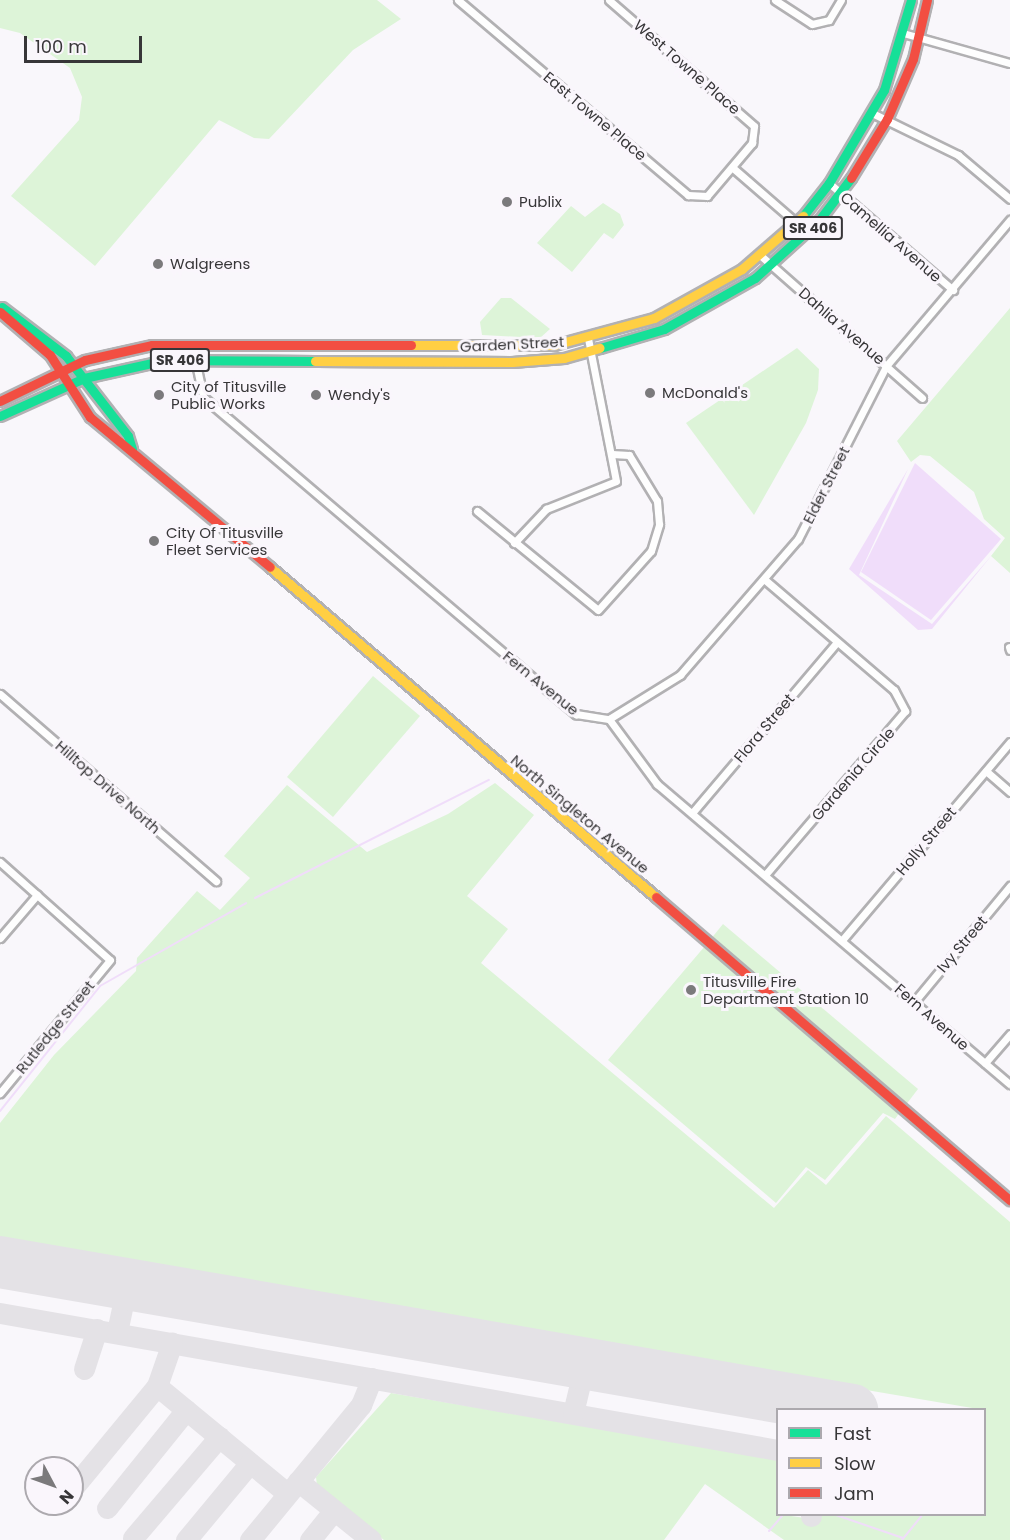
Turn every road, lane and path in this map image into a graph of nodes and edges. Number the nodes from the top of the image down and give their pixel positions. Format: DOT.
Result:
graph roads {
  1 [pos="458,0"];
  2 [pos="609,0"];
  3 [pos="775,0"];
  4 [pos="841,0"];
  5 [pos="911,0"];
  6 [pos="927,0"];
  7 [pos="903,33"];
  8 [pos="918,37"];
  9 [pos="1010,63"];
  10 [pos="872,113"];
  11 [pos="887,118"];
  12 [pos="733,168"];
  13 [pos="829,183"];
  14 [pos="840,194"];
  15 [pos="1010,200"];
  16 [pos="1010,220"];
  17 [pos="797,223"];
  18 [pos="808,233"];
  19 [pos="760,255"];
  20 [pos="772,265"];
  21 [pos="953,290"];
  22 [pos="0,307"];
  23 [pos="0,312"];
  24 [pos="588,338"];
  25 [pos="343,345"];
  26 [pos="381,346"];
  27 [pos="591,352"];
  28 [pos="195,359"];
  29 [pos="302,361"];
  30 [pos="342,362"];
  31 [pos="73,364"];
  32 [pos="886,366"];
  33 [pos="61,371"];
  34 [pos="84,378"];
  35 [pos="68,384"];
  36 [pos="922,398"];
  37 [pos="0,401"];
  38 [pos="0,416"];
  39 [pos="132,449"];
  40 [pos="612,454"];
  41 [pos="477,511"];
  42 [pos="514,543"];
  43 [pos="764,579"];
  44 [pos="836,643"];
  45 [pos="0,694"];
  46 [pos="609,719"];
  47 [pos="1010,742"];
  48 [pos="986,771"];
  49 [pos="1010,792"];
  50 [pos="692,813"];
  51 [pos="0,862"];
  52 [pos="766,874"];
  53 [pos="216,881"];
  54 [pos="1010,886"];
  55 [pos="37,895"];
  56 [pos="0,938"];
  57 [pos="843,939"];
  58 [pos="914,1002"];
  59 [pos="1010,1034"];
  60 [pos="985,1063"];
  61 [pos="1010,1084"];
  62 [pos="0,1094"];
  63 [pos="1010,1200"];
  1 -- 12 [label="street, East Towne Place"];
  2 -- 12 [label="street, West Towne Place"];
  3 -- 4 [label="street"];
  5 -- 7 [label="main road, Garden Street / SR 406"];
  6 -- 8 [label="main road, Garden Street / SR 406"];
  7 -- 8 [label="street"];
  7 -- 10 [label="main road, Garden Street / SR 406"];
  8 -- 9 [label="street"];
  8 -- 11 [label="main road, Garden Street / SR 406"];
  10 -- 11 [label="street"];
  10 -- 13 [label="main road, Garden Street / SR 406"];
  11 -- 14 [label="main road, Garden Street / SR 406"];
  11 -- 15 [label="street"];
  12 -- 17 [label="street"];
  13 -- 14 [label="street, Camellia Avenue"];
  13 -- 17 [label="main road, Garden Street / SR 406"];
  14 -- 18 [label="main road, Garden Street / SR 406"];
  14 -- 21 [label="street, Camellia Avenue"];
  16 -- 21 [label="street, Elder Street"];
  17 -- 18 [label="street"];
  17 -- 19 [label="main road, Garden Street / SR 406"];
  18 -- 20 [label="main road, Garden Street / SR 406"];
  19 -- 20 [label="street, Dahlia Avenue"];
  19 -- 24 [label="main road, Garden Street / SR 406"];
  20 -- 27 [label="main road, Garden Street / SR 406"];
  20 -- 32 [label="street, Dahlia Avenue"];
  21 -- 32 [label="street, Elder Street"];
  22 -- 31 [label="main road, North Singleton Avenue"];
  23 -- 33 [label="main road, North Singleton Avenue"];
  24 -- 26 [label="main road, Garden Street / SR 406"];
  24 -- 27 [label="street"];
  25 -- 26 [label="main road, Garden Street / SR 406"];
  25 -- 29 [label="main road"];
  25 -- 31 [label="main road, Garden Street / SR 406"];
  26 -- 30 [label="main road"];
  27 -- 30 [label="main road, Garden Street / SR 406"];
  27 -- 40 [label="street"];
  28 -- 29 [label="main road, Garden Street / SR 406"];
  28 -- 34 [label="main road, Garden Street / SR 406"];
  28 -- 46 [label="street, Fern Avenue"];
  29 -- 30 [label="main road, Garden Street / SR 406"];
  31 -- 33 [label="main road, Garden Street / SR 406"];
  31 -- 34 [label="main road, North Singleton Avenue"];
  32 -- 36 [label="street, Dahlia Avenue"];
  32 -- 43 [label="street, Elder Street"];
  33 -- 35 [label="main road, North Singleton Avenue"];
  33 -- 37 [label="main road, Garden Street / SR 406"];
  34 -- 35 [label="main road, Garden Street / SR 406"];
  34 -- 39 [label="main road, North Singleton Avenue"];
  35 -- 38 [label="main road, Garden Street / SR 406"];
  35 -- 39 [label="main road, North Singleton Avenue"];
  39 -- 63 [label="main road, North Singleton Avenue"];
  40 -- 42 [label="street"];
  40 -- 42 [label="street"];
  41 -- 42 [label="street"];
  43 -- 44 [label="street, Gardenia Circle"];
  43 -- 46 [label="street, Elder Street"];
  44 -- 50 [label="street, Flora Street"];
  44 -- 52 [label="street, Gardenia Circle"];
  45 -- 53 [label="street, Hilltop Drive North"];
  46 -- 50 [label="street, Fern Avenue"];
  47 -- 48 [label="street, Holly Street"];
  48 -- 49 [label="street"];
  48 -- 57 [label="street, Holly Street"];
  50 -- 52 [label="street, Fern Avenue"];
  51 -- 55 [label="street"];
  52 -- 57 [label="street, Fern Avenue"];
  54 -- 58 [label="street, Ivy Street"];
  55 -- 56 [label="street"];
  55 -- 62 [label="street, Rutledge Street"];
  57 -- 58 [label="street, Fern Avenue"];
  58 -- 60 [label="street, Fern Avenue"];
  59 -- 60 [label="street"];
  60 -- 61 [label="street, Fern Avenue"];
}
